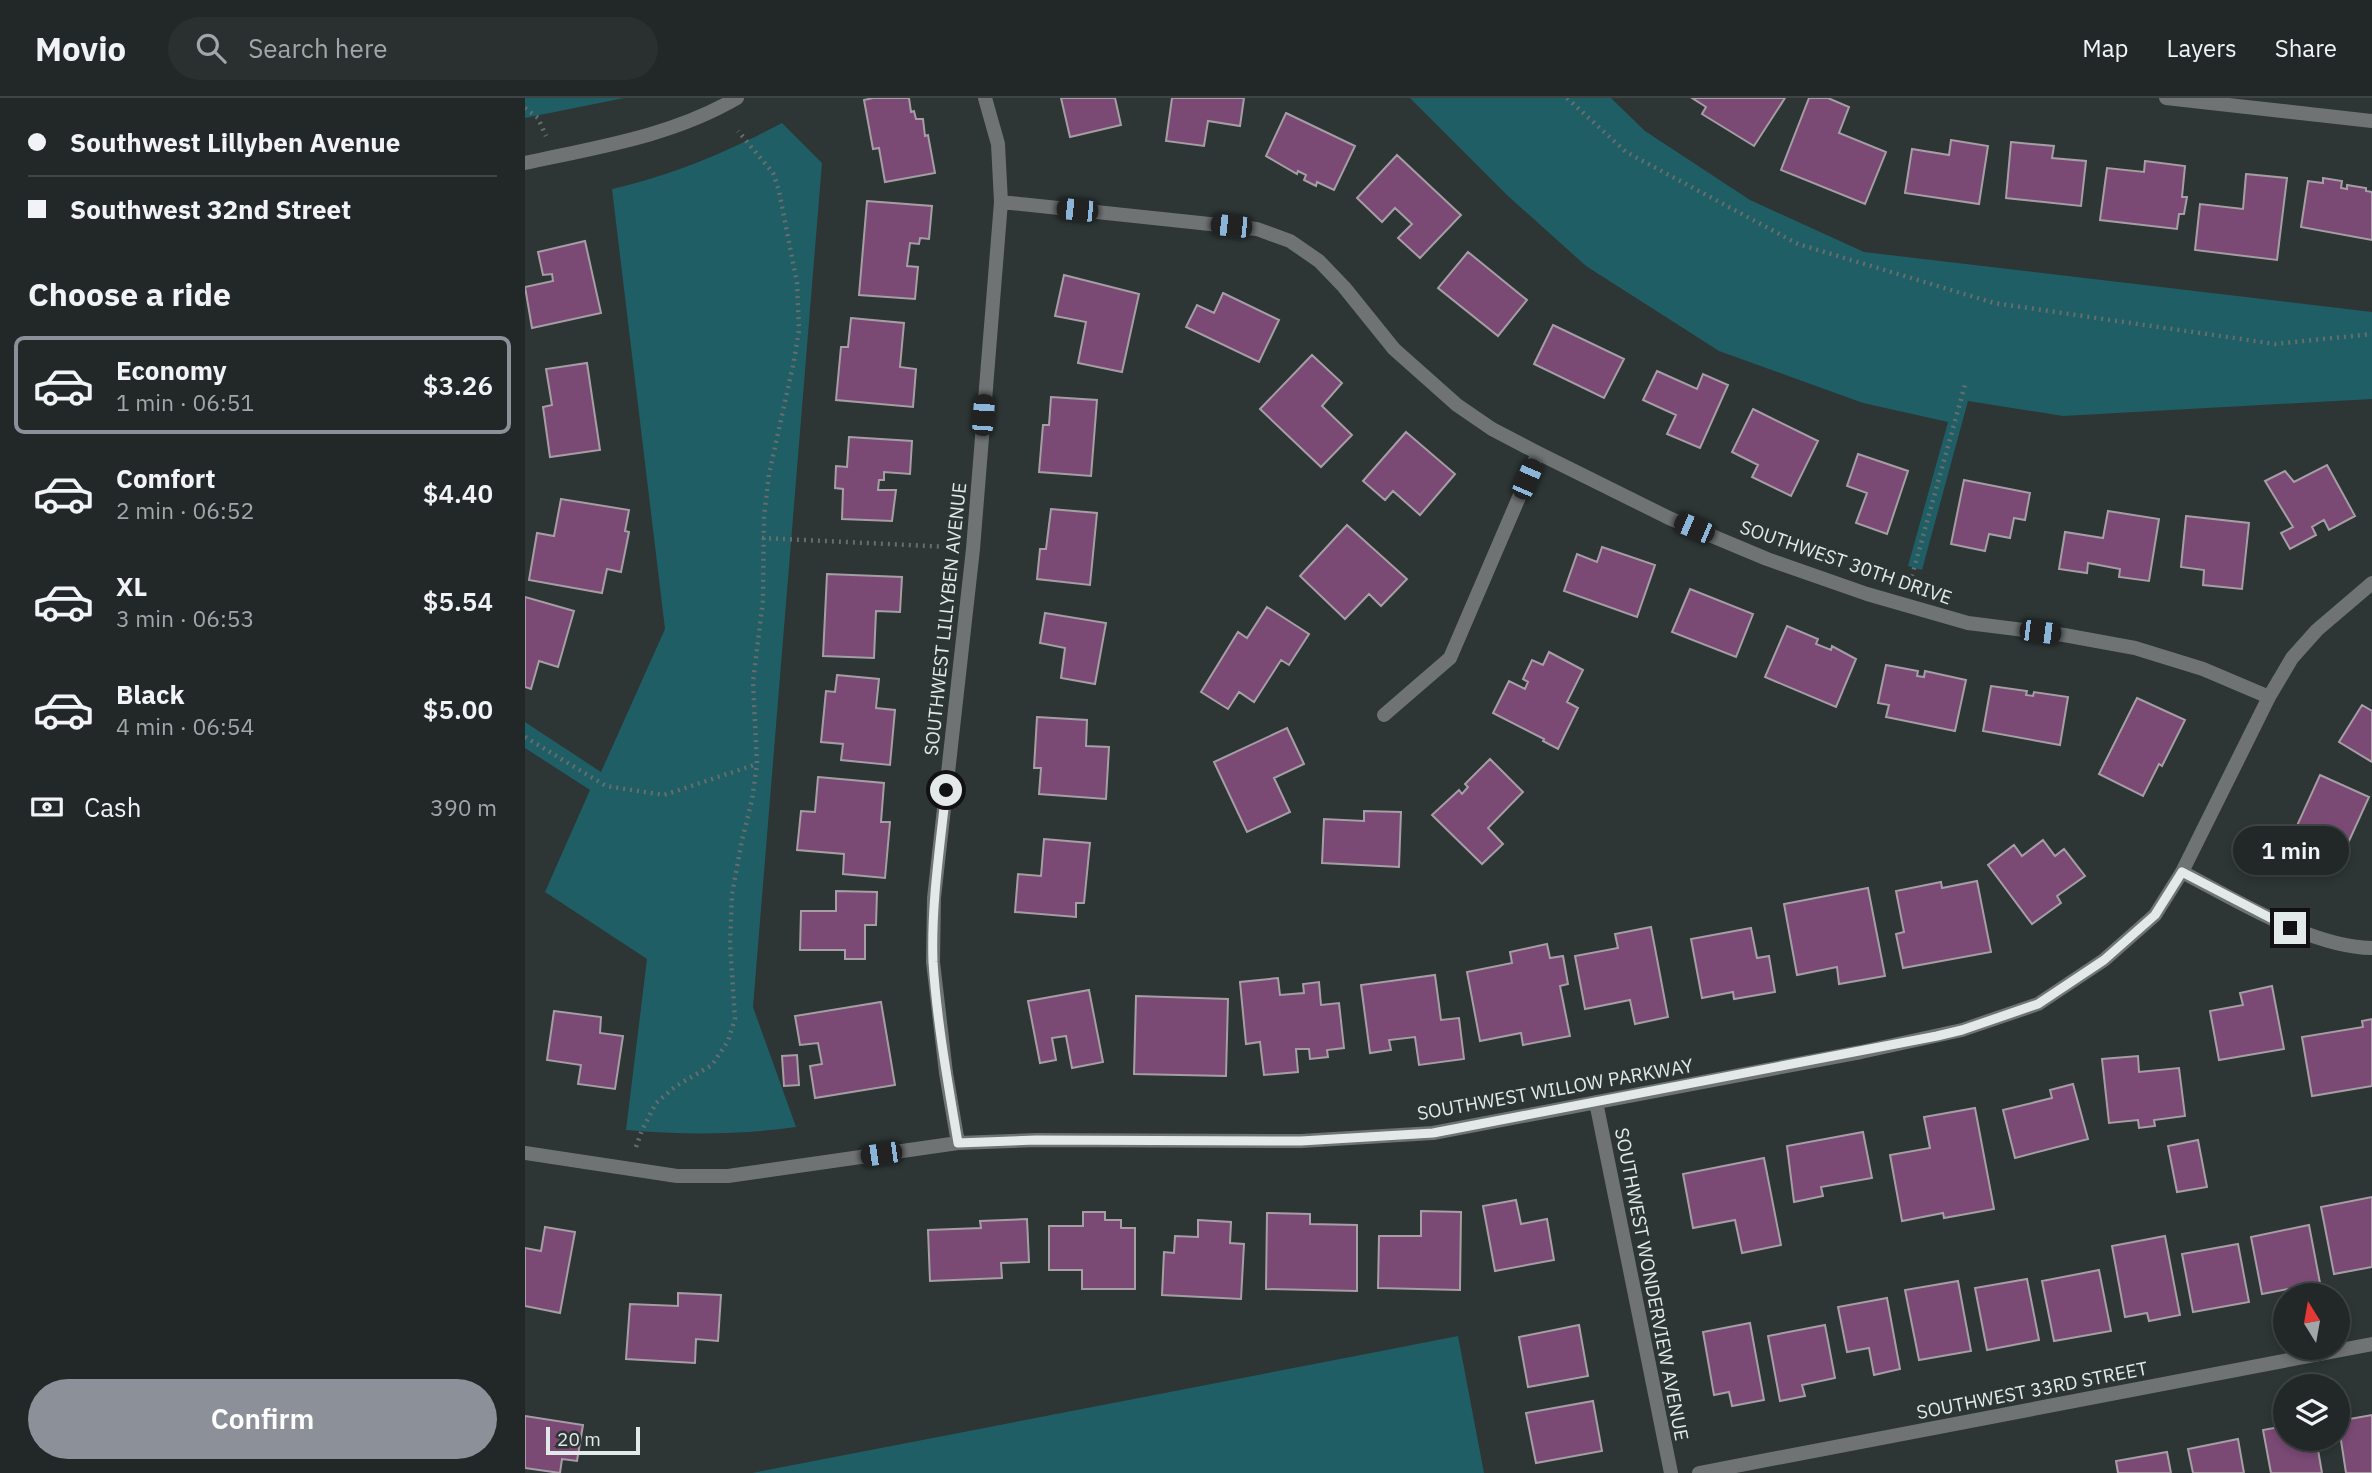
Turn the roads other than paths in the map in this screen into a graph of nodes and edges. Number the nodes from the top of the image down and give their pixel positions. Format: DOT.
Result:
graph roads {
  1 [pos="737,98"];
  2 [pos="985,98"];
  3 [pos="2166,98"];
  4 [pos="2372,121"];
  5 [pos="525,163"];
  6 [pos="1000,202"];
  7 [pos="1538,453"];
  8 [pos="2372,583"];
  9 [pos="2269,697"];
  10 [pos="1384,715"];
  11 [pos="2182,872"];
  12 [pos="2372,948"];
  13 [pos="1596,1102"];
  14 [pos="958,1143"];
  15 [pos="525,1153"];
  16 [pos="2372,1344"];
  17 [pos="1671,1473"];
  18 [pos="1699,1473"];
  1 -- 5 [label="street"];
  2 -- 6 [label="street, SOUTHWEST LILLYBEN AVENUE"];
  3 -- 4 [label="street"];
  6 -- 7 [label="street, SOUTHWEST 30TH DRIVE"];
  6 -- 14 [label="street, SOUTHWEST LILLYBEN AVENUE"];
  7 -- 9 [label="street, SOUTHWEST 30TH DRIVE"];
  7 -- 10 [label="street"];
  8 -- 9 [label="street, SOUTHWEST WILLOW PARKWAY"];
  9 -- 11 [label="street, SOUTHWEST WILLOW PARKWAY"];
  11 -- 12 [label="street"];
  11 -- 13 [label="street, SOUTHWEST WILLOW PARKWAY"];
  13 -- 14 [label="street, SOUTHWEST WILLOW PARKWAY"];
  13 -- 17 [label="street, SOUTHWEST WONDERVIEW AVENUE"];
  14 -- 15 [label="street, SOUTHWEST WILLOW PARKWAY"];
  16 -- 18 [label="street, SOUTHWEST 33RD STREET"];
}
